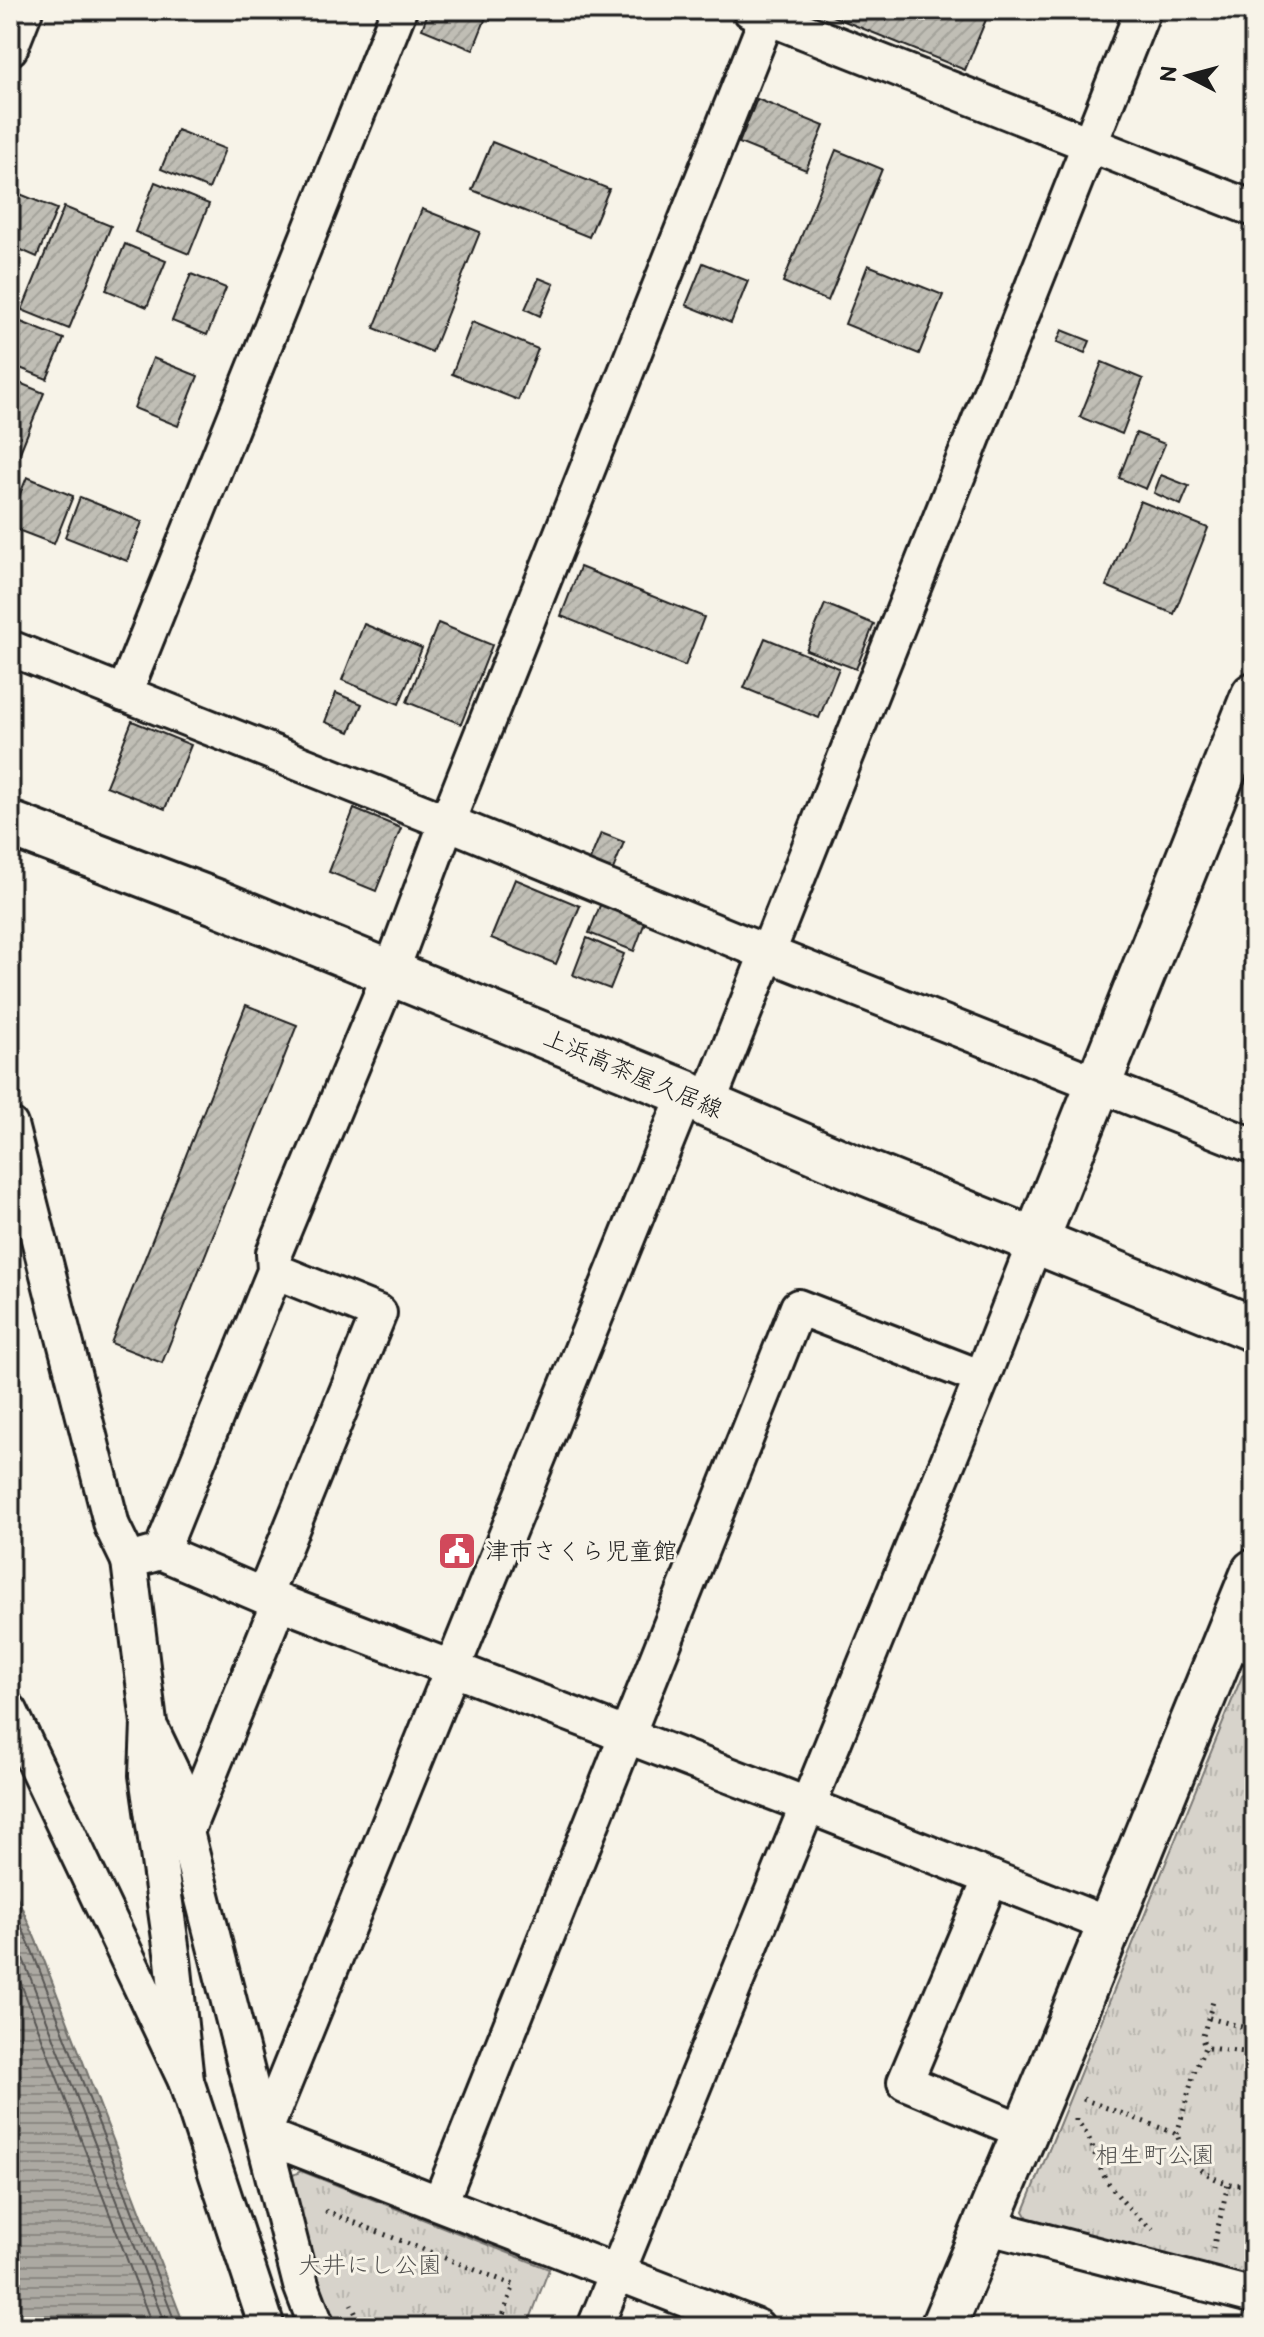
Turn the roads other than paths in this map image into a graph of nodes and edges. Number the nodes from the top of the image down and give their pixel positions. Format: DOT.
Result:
graph roads {
  1 [pos="25,10"];
  2 [pos="399,10"];
  3 [pos="1143,10"];
  4 [pos="762,12"];
  5 [pos="10,48"];
  6 [pos="1089,144"];
  7 [pos="1254,209"];
  8 [pos="10,648"];
  9 [pos="124,694"];
  10 [pos="1254,695"];
  11 [pos="447,822"];
  12 [pos="10,824"];
  13 [pos="767,953"];
  14 [pos="390,974"];
  15 [pos="1098,1084"];
  16 [pos="696,1099"];
  17 [pos="10,1125"];
  18 [pos="1254,1146"];
  19 [pos="1036,1240"];
  20 [pos="275,1271"];
  21 [pos="1254,1329"];
  22 [pos="982,1378"];
  23 [pos="145,1556"];
  24 [pos="1254,1572"];
  25 [pos="271,1599"];
  26 [pos="1241,1641"];
  27 [pos="453,1670"];
  28 [pos="10,1711"];
  29 [pos="149,1723"];
  30 [pos="628,1736"];
  31 [pos="807,1805"];
  32 [pos="186,1832"];
  33 [pos="991,1878"];
  34 [pos="1109,1925"];
  35 [pos="186,2081"];
  36 [pos="1025,2132"];
  37 [pos="263,2135"];
  38 [pos="440,2203"];
  39 [pos="985,2226"];
  40 [pos="618,2272"];
  41 [pos="1254,2296"];
  42 [pos="267,2327"];
  43 [pos="317,2327"];
  44 [pos="595,2327"];
  45 [pos="757,2327"];
  46 [pos="943,2327"];
  1 -- 5 [label="street"];
  2 -- 9 [label="street"];
  3 -- 6 [label="street"];
  4 -- 6 [label="street"];
  4 -- 11 [label="street"];
  6 -- 7 [label="street"];
  6 -- 13 [label="street"];
  8 -- 9 [label="street"];
  9 -- 11 [label="street"];
  10 -- 15 [label="street"];
  11 -- 13 [label="street"];
  11 -- 14 [label="street"];
  12 -- 14 [label="street, 上浜高茶屋久居線"];
  13 -- 15 [label="street"];
  13 -- 16 [label="street"];
  14 -- 16 [label="street, 上浜高茶屋久居線"];
  14 -- 20 [label="street"];
  15 -- 18 [label="street"];
  15 -- 19 [label="street"];
  16 -- 19 [label="street, 上浜高茶屋久居線"];
  16 -- 27 [label="street"];
  17 -- 23 [label="street"];
  19 -- 21 [label="street, 上浜高茶屋久居線"];
  19 -- 22 [label="street"];
  20 -- 23 [label="street"];
  20 -- 25 [label="street"];
  22 -- 30 [label="street"];
  22 -- 31 [label="street"];
  23 -- 25 [label="street"];
  23 -- 29 [label="street"];
  24 -- 26 [label="street"];
  25 -- 27 [label="street"];
  25 -- 32 [label="street"];
  26 -- 34 [label="street"];
  27 -- 30 [label="street"];
  27 -- 37 [label="street"];
  28 -- 35 [label="street"];
  29 -- 32 [label="street"];
  29 -- 35 [label="street"];
  30 -- 31 [label="street"];
  30 -- 38 [label="street"];
  31 -- 33 [label="street"];
  31 -- 40 [label="street"];
  32 -- 37 [label="street"];
  33 -- 34 [label="street"];
  33 -- 36 [label="street"];
  34 -- 36 [label="street"];
  35 -- 42 [label="street"];
  36 -- 39 [label="street"];
  37 -- 38 [label="street"];
  37 -- 43 [label="street"];
  38 -- 40 [label="street"];
  39 -- 41 [label="street"];
  39 -- 46 [label="street"];
  40 -- 44 [label="street"];
  40 -- 45 [label="street"];
}
